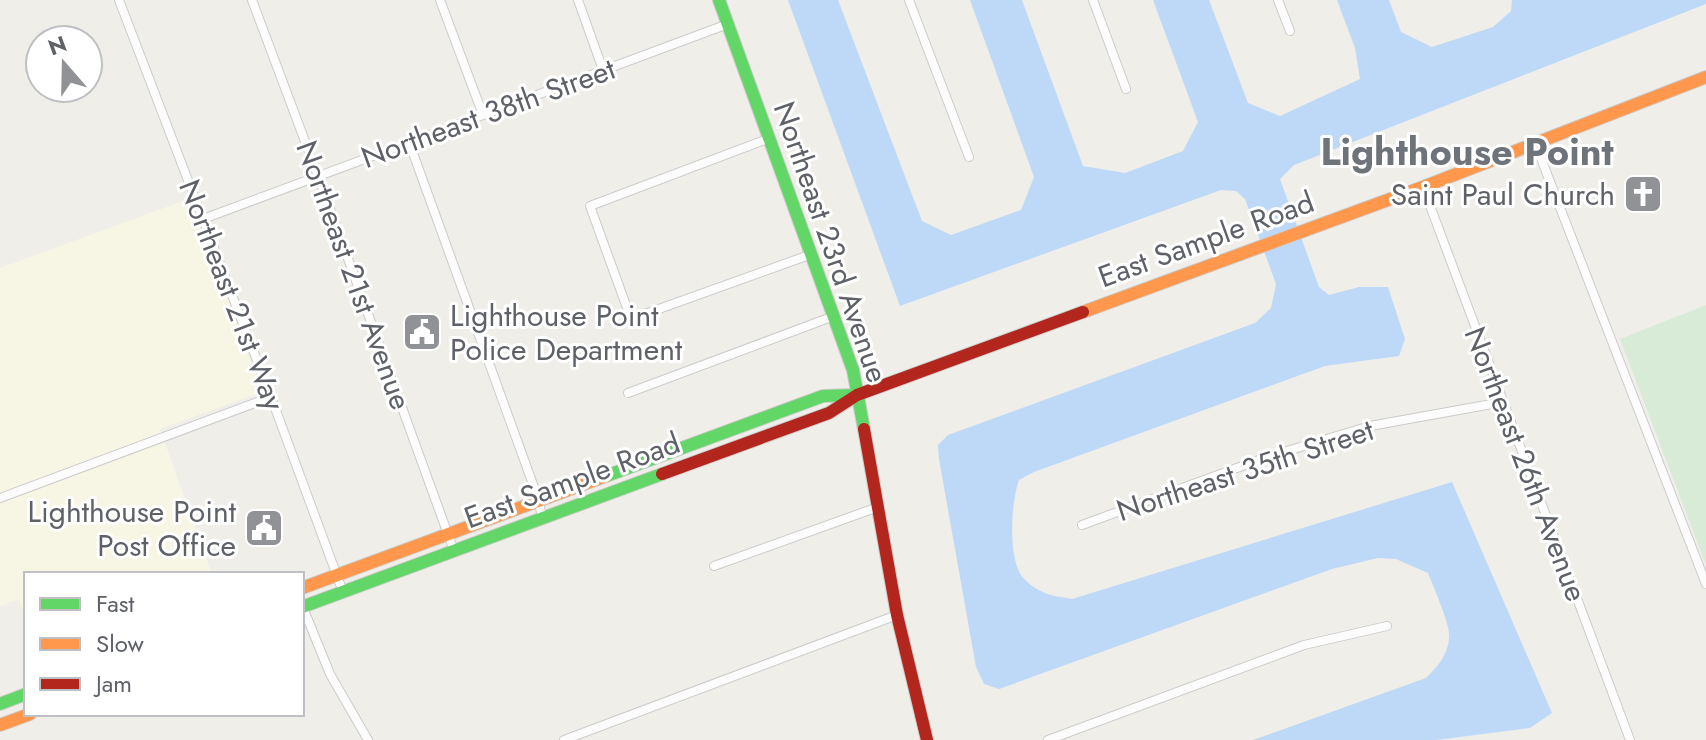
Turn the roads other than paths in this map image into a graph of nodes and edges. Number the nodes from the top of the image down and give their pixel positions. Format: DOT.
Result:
graph roads {
  1 [pos="119,0"];
  2 [pos="252,0"];
  3 [pos="440,0"];
  4 [pos="578,0"];
  5 [pos="719,0"];
  6 [pos="909,0"];
  7 [pos="1093,0"];
  8 [pos="1278,0"];
  9 [pos="728,24"];
  10 [pos="1290,31"];
  11 [pos="603,70"];
  12 [pos="1706,77"];
  13 [pos="1126,89"];
  14 [pos="483,115"];
  15 [pos="770,138"];
  16 [pos="409,142"];
  17 [pos="1535,143"];
  18 [pos="969,157"];
  19 [pos="318,176"];
  20 [pos="1423,187"];
  21 [pos="203,219"];
  22 [pos="812,254"];
  23 [pos="834,316"];
  24 [pos="628,393"];
  25 [pos="857,395"];
  26 [pos="271,397"];
  27 [pos="1503,402"];
  28 [pos="749,423"];
  29 [pos="755,441"];
  30 [pos="0,498"];
  31 [pos="539,501"];
  32 [pos="878,507"];
  33 [pos="542,519"];
  34 [pos="1082,525"];
  35 [pos="448,534"];
  36 [pos="454,551"];
  37 [pos="714,566"];
  38 [pos="337,575"];
  39 [pos="1706,584"];
  40 [pos="304,587"];
  41 [pos="343,592"];
  42 [pos="304,605"];
  43 [pos="304,611"];
  44 [pos="897,615"];
  45 [pos="1387,626"];
  46 [pos="24,695"];
  47 [pos="0,704"];
  48 [pos="25,716"];
  49 [pos="0,725"];
  50 [pos="923,738"];
  51 [pos="368,740"];
  52 [pos="564,740"];
  53 [pos="1048,740"];
  54 [pos="1630,740"];
  1 -- 21 [label="street, Northeast 21st Way"];
  2 -- 19 [label="street, Northeast 21st Avenue"];
  3 -- 14 [label="street"];
  4 -- 11 [label="street"];
  5 -- 9 [label="street, Northeast 23rd Avenue"];
  6 -- 18 [label="street"];
  7 -- 13 [label="street"];
  8 -- 10 [label="street"];
  9 -- 11 [label="street, Northeast 38th Street"];
  9 -- 15 [label="street, Northeast 23rd Avenue"];
  11 -- 14 [label="street, Northeast 38th Street"];
  12 -- 17 [label="street, East Sample Road"];
  14 -- 16 [label="street, Northeast 38th Street"];
  15 -- 22 [label="street, Northeast 23rd Avenue"];
  15 -- 22 [label="street"];
  16 -- 19 [label="street, Northeast 38th Street"];
  16 -- 31 [label="street"];
  17 -- 20 [label="street, East Sample Road"];
  17 -- 39 [label="street"];
  19 -- 21 [label="street, Northeast 38th Street"];
  19 -- 35 [label="street, Northeast 21st Avenue"];
  20 -- 25 [label="street, East Sample Road"];
  20 -- 27 [label="street, Northeast 26th Avenue"];
  21 -- 26 [label="street, Northeast 21st Way"];
  22 -- 23 [label="street, Northeast 23rd Avenue"];
  23 -- 24 [label="street"];
  23 -- 25 [label="street, Northeast 23rd Avenue"];
  25 -- 28 [label="street, East Sample Road"];
  25 -- 29 [label="street, East Sample Road"];
  25 -- 32 [label="street, Northeast 23rd Avenue"];
  26 -- 30 [label="street"];
  26 -- 38 [label="street, Northeast 21st Way"];
  27 -- 34 [label="street, Northeast 35th Street"];
  27 -- 54 [label="street, Northeast 26th Avenue"];
  28 -- 29 [label="street"];
  28 -- 31 [label="street, East Sample Road"];
  29 -- 33 [label="street, East Sample Road"];
  31 -- 33 [label="street"];
  31 -- 35 [label="street, East Sample Road"];
  32 -- 37 [label="street"];
  32 -- 44 [label="street, Northeast 23rd Avenue"];
  33 -- 36 [label="street, East Sample Road"];
  35 -- 36 [label="street, Northeast 21st Avenue"];
  35 -- 38 [label="street, East Sample Road"];
  36 -- 41 [label="street, East Sample Road"];
  38 -- 40 [label="street, East Sample Road"];
  38 -- 41 [label="street, Northeast 21st Way"];
  41 -- 42 [label="street, East Sample Road"];
  43 -- 51 [label="street"];
  44 -- 50 [label="street, Northeast 23rd Avenue"];
  44 -- 52 [label="street"];
  45 -- 53 [label="street"];
  46 -- 47 [label="street"];
  48 -- 49 [label="street"];
}
